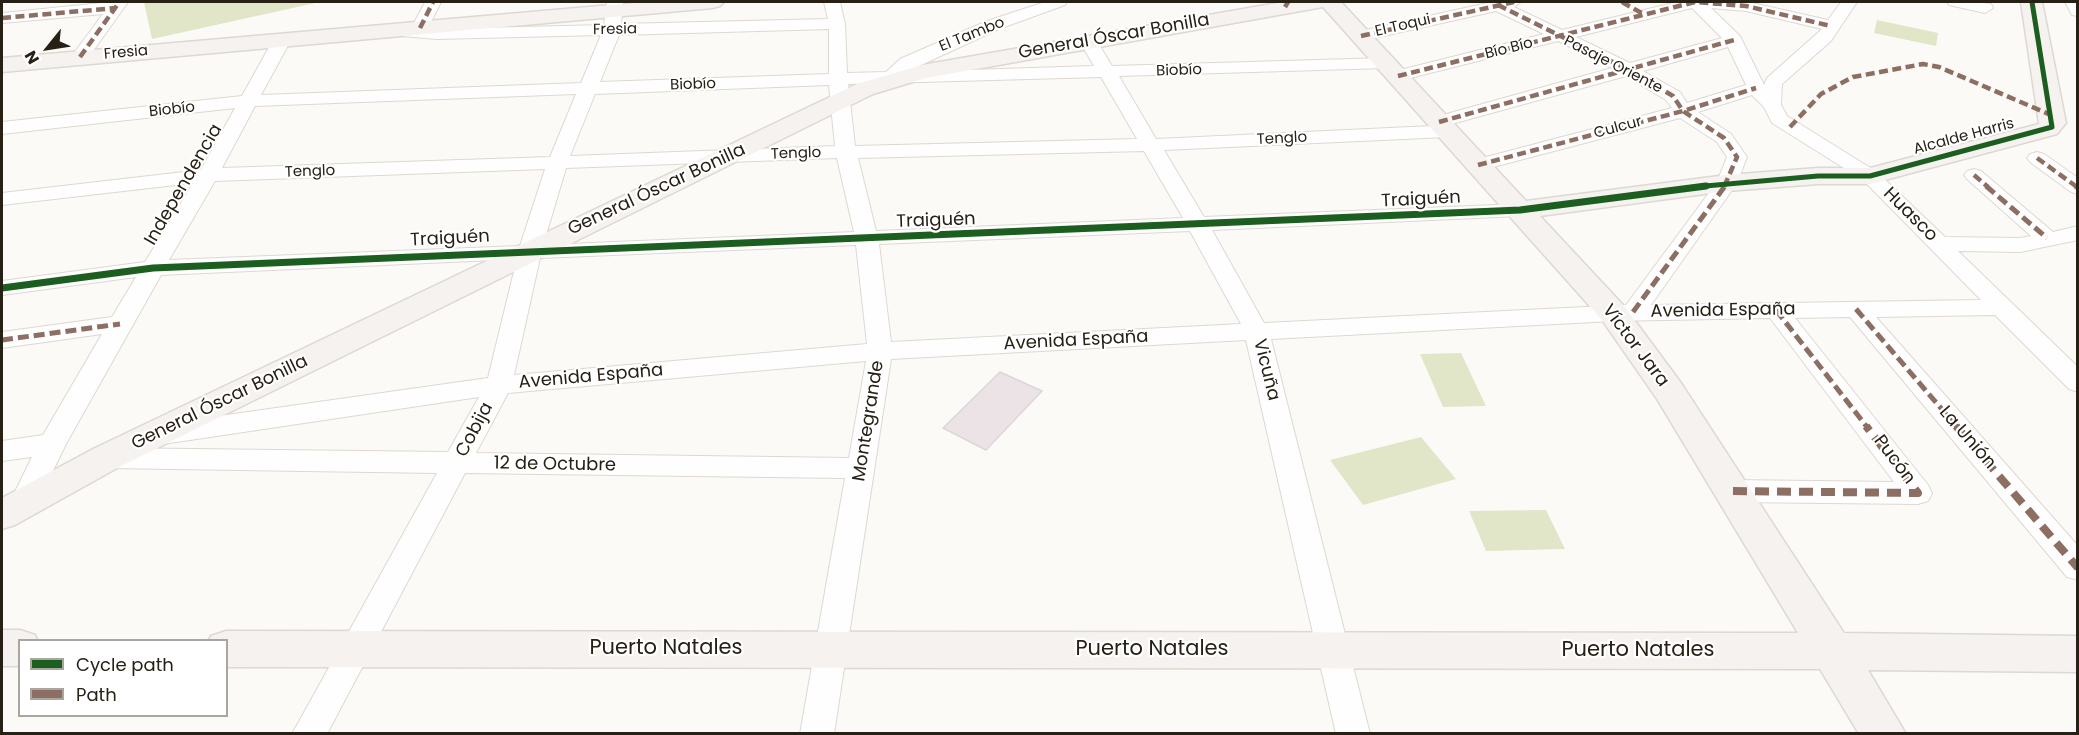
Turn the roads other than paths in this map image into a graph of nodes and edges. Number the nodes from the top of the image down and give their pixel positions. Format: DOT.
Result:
graph roads {
  1 [pos="432,2"];
  2 [pos="713,2"];
  3 [pos="1059,2"];
  4 [pos="1316,2"];
  5 [pos="1330,2"];
  6 [pos="1622,2"];
  7 [pos="1695,2"];
  8 [pos="1849,2"];
  9 [pos="1955,2"];
  10 [pos="2032,2"];
  11 [pos="2073,2"];
  12 [pos="1506,3"];
  13 [pos="118,4"];
  14 [pos="1286,4"];
  15 [pos="1985,8"];
  16 [pos="2078,10"];
  17 [pos="835,13"];
  18 [pos="614,14"];
  19 [pos="1645,15"];
  20 [pos="2,18"];
  21 [pos="1831,26"];
  22 [pos="420,28"];
  23 [pos="393,31"];
  24 [pos="1361,36"];
  25 [pos="1558,37"];
  26 [pos="282,40"];
  27 [pos="1734,40"];
  28 [pos="1089,42"];
  29 [pos="80,57"];
  30 [pos="2,65"];
  31 [pos="1627,69"];
  32 [pos="1392,70"];
  33 [pos="1106,73"];
  34 [pos="893,79"];
  35 [pos="1756,88"];
  36 [pos="587,90"];
  37 [pos="839,90"];
  38 [pos="248,101"];
  39 [pos="1772,105"];
  40 [pos="1683,111"];
  41 [pos="1443,127"];
  42 [pos="2,128"];
  43 [pos="1149,145"];
  44 [pos="846,152"];
  45 [pos="729,157"];
  46 [pos="2037,158"];
  47 [pos="557,164"];
  48 [pos="1478,165"];
  49 [pos="208,175"];
  50 [pos="1974,175"];
  51 [pos="1870,176"];
  52 [pos="1727,183"];
  53 [pos="2078,188"];
  54 [pos="2,199"];
  55 [pos="1520,210"];
  56 [pos="1198,225"];
  57 [pos="2078,233"];
  58 [pos="2047,238"];
  59 [pos="867,239"];
  60 [pos="1940,244"];
  61 [pos="530,251"];
  62 [pos="153,268"];
  63 [pos="2,288"];
  64 [pos="2002,307"];
  65 [pos="1856,309"];
  66 [pos="1776,310"];
  67 [pos="1623,312"];
  68 [pos="120,324"];
  69 [pos="1257,332"];
  70 [pos="2,340"];
  71 [pos="880,351"];
  72 [pos="2078,383"];
  73 [pos="499,385"];
  74 [pos="154,435"];
  75 [pos="52,444"];
  76 [pos="2,451"];
  77 [pos="106,458"];
  78 [pos="457,464"];
  79 [pos="861,468"];
  80 [pos="1733,491"];
  81 [pos="13,508"];
  82 [pos="2078,568"];
  83 [pos="2,648"];
  84 [pos="18,648"];
  85 [pos="228,649"];
  86 [pos="356,649"];
  87 [pos="830,650"];
  88 [pos="1334,651"];
  89 [pos="1833,651"];
  90 [pos="2078,654"];
  91 [pos="309,734"];
  92 [pos="817,734"];
  93 [pos="1353,734"];
  94 [pos="1884,734"];
  1 -- 22 [label="street"];
  2 -- 18 [label="street, Fresia"];
  3 -- 34 [label="street, El Tambo"];
  4 -- 14 [label="street, General Óscar Bonilla"];
  5 -- 24 [label="street, Víctor Jara"];
  6 -- 19 [label="street"];
  7 -- 19 [label="street, Bío Bío"];
  7 -- 21 [label="street, Bío Bío"];
  7 -- 27 [label="street, Huasco"];
  8 -- 21 [label="street"];
  9 -- 15 [label="street"];
  10 -- 51 [label="street, Alcalde Harris"];
  11 -- 16 [label="street"];
  12 -- 24 [label="street, El Toqui"];
  12 -- 25 [label="street, Pasaje Oriente"];
  13 -- 20 [label="street"];
  13 -- 29 [label="street"];
  14 -- 28 [label="street, General Óscar Bonilla"];
  17 -- 18 [label="street, Fresia"];
  17 -- 37 [label="street, Montegrande"];
  18 -- 22 [label="street, Fresia"];
  18 -- 23 [label="street, Fresia"];
  18 -- 36 [label="street, Cobija"];
  19 -- 25 [label="street, Bío Bío"];
  21 -- 39 [label="street"];
  22 -- 23 [label="street, Fresia"];
  23 -- 26 [label="street, Fresia"];
  24 -- 32 [label="street, Víctor Jara"];
  25 -- 31 [label="street, Pasaje Oriente"];
  25 -- 32 [label="street, Bío Bío"];
  26 -- 29 [label="street, Fresia"];
  26 -- 38 [label="street, Independencia"];
  27 -- 31 [label="street, Tenglo"];
  27 -- 35 [label="street, Huasco"];
  28 -- 33 [label="street, Vicuña"];
  28 -- 34 [label="street, General Óscar Bonilla"];
  29 -- 30 [label="street, Fresia"];
  31 -- 40 [label="street, Pasaje Oriente"];
  31 -- 41 [label="street, Tenglo"];
  32 -- 33 [label="street, Biobío"];
  32 -- 41 [label="street, Víctor Jara"];
  33 -- 34 [label="street, Biobío"];
  33 -- 43 [label="street, Vicuña"];
  34 -- 37 [label="street, General Óscar Bonilla"];
  35 -- 39 [label="street, Huasco"];
  35 -- 40 [label="street, Culcur"];
  36 -- 37 [label="street, Biobío"];
  36 -- 38 [label="street, Biobío"];
  36 -- 47 [label="street, Cobija"];
  37 -- 44 [label="street, Montegrande"];
  37 -- 45 [label="street, General Óscar Bonilla"];
  38 -- 42 [label="street, Biobío"];
  38 -- 49 [label="street, Independencia"];
  39 -- 51 [label="street, Huasco"];
  40 -- 48 [label="street, Culcur"];
  40 -- 52 [label="street, Pasaje Oriente"];
  41 -- 43 [label="street, Tenglo"];
  41 -- 48 [label="street, Víctor Jara"];
  43 -- 44 [label="street, Tenglo"];
  43 -- 56 [label="street, Vicuña"];
  44 -- 45 [label="street, Tenglo"];
  44 -- 59 [label="street, Montegrande"];
  45 -- 47 [label="street, Tenglo"];
  45 -- 61 [label="street, General Óscar Bonilla"];
  46 -- 53 [label="street"];
  47 -- 49 [label="street, Tenglo"];
  47 -- 61 [label="street, Cobija"];
  48 -- 55 [label="street, Víctor Jara"];
  49 -- 54 [label="street, Tenglo"];
  49 -- 62 [label="street, Independencia"];
  50 -- 58 [label="street"];
  51 -- 52 [label="street, Traiguén"];
  51 -- 60 [label="street, Huasco"];
  52 -- 55 [label="street, Traiguén"];
  52 -- 67 [label="street, Pasaje Oriente"];
  55 -- 56 [label="street, Traiguén"];
  55 -- 67 [label="street, Víctor Jara"];
  56 -- 59 [label="street, Traiguén"];
  56 -- 69 [label="street, Vicuña"];
  57 -- 58 [label="street"];
  58 -- 60 [label="street"];
  59 -- 61 [label="street, Traiguén"];
  59 -- 71 [label="street, Montegrande"];
  60 -- 64 [label="street, Huasco"];
  61 -- 62 [label="street, Traiguén"];
  61 -- 73 [label="street, Cobija"];
  61 -- 74 [label="street, General Óscar Bonilla"];
  62 -- 63 [label="street, Traiguén"];
  62 -- 68 [label="street, Independencia"];
  64 -- 65 [label="street, Avenida España"];
  64 -- 72 [label="street, Huasco"];
  65 -- 66 [label="street, Avenida España"];
  65 -- 82 [label="street, La Unión"];
  66 -- 67 [label="street, Avenida España"];
  66 -- 80 [label="street, Pucón"];
  67 -- 69 [label="street, Avenida España"];
  67 -- 80 [label="street, Víctor Jara"];
  68 -- 70 [label="street"];
  68 -- 75 [label="street, Independencia"];
  69 -- 71 [label="street, Avenida España"];
  69 -- 88 [label="street, Vicuña"];
  71 -- 73 [label="street, Avenida España"];
  71 -- 79 [label="street, Montegrande"];
  73 -- 74 [label="street, Avenida España"];
  73 -- 78 [label="street, Cobija"];
  74 -- 77 [label="street, General Óscar Bonilla"];
  75 -- 76 [label="street"];
  75 -- 81 [label="street, Independencia"];
  77 -- 78 [label="street, 12 de Octubre"];
  77 -- 81 [label="street, General Óscar Bonilla"];
  78 -- 79 [label="street, 12 de Octubre"];
  78 -- 86 [label="street, Cobija"];
  79 -- 87 [label="street, Montegrande"];
  80 -- 89 [label="street, Víctor Jara"];
  83 -- 84 [label="street"];
  85 -- 86 [label="street, Puerto Natales"];
  86 -- 87 [label="street, Puerto Natales"];
  86 -- 91 [label="street, Cobija"];
  87 -- 88 [label="street, Puerto Natales"];
  87 -- 92 [label="street, Montegrande"];
  88 -- 89 [label="street, Puerto Natales"];
  88 -- 93 [label="street, Vicuña"];
  89 -- 90 [label="street, Puerto Natales"];
  89 -- 94 [label="street, Víctor Jara"];
}
